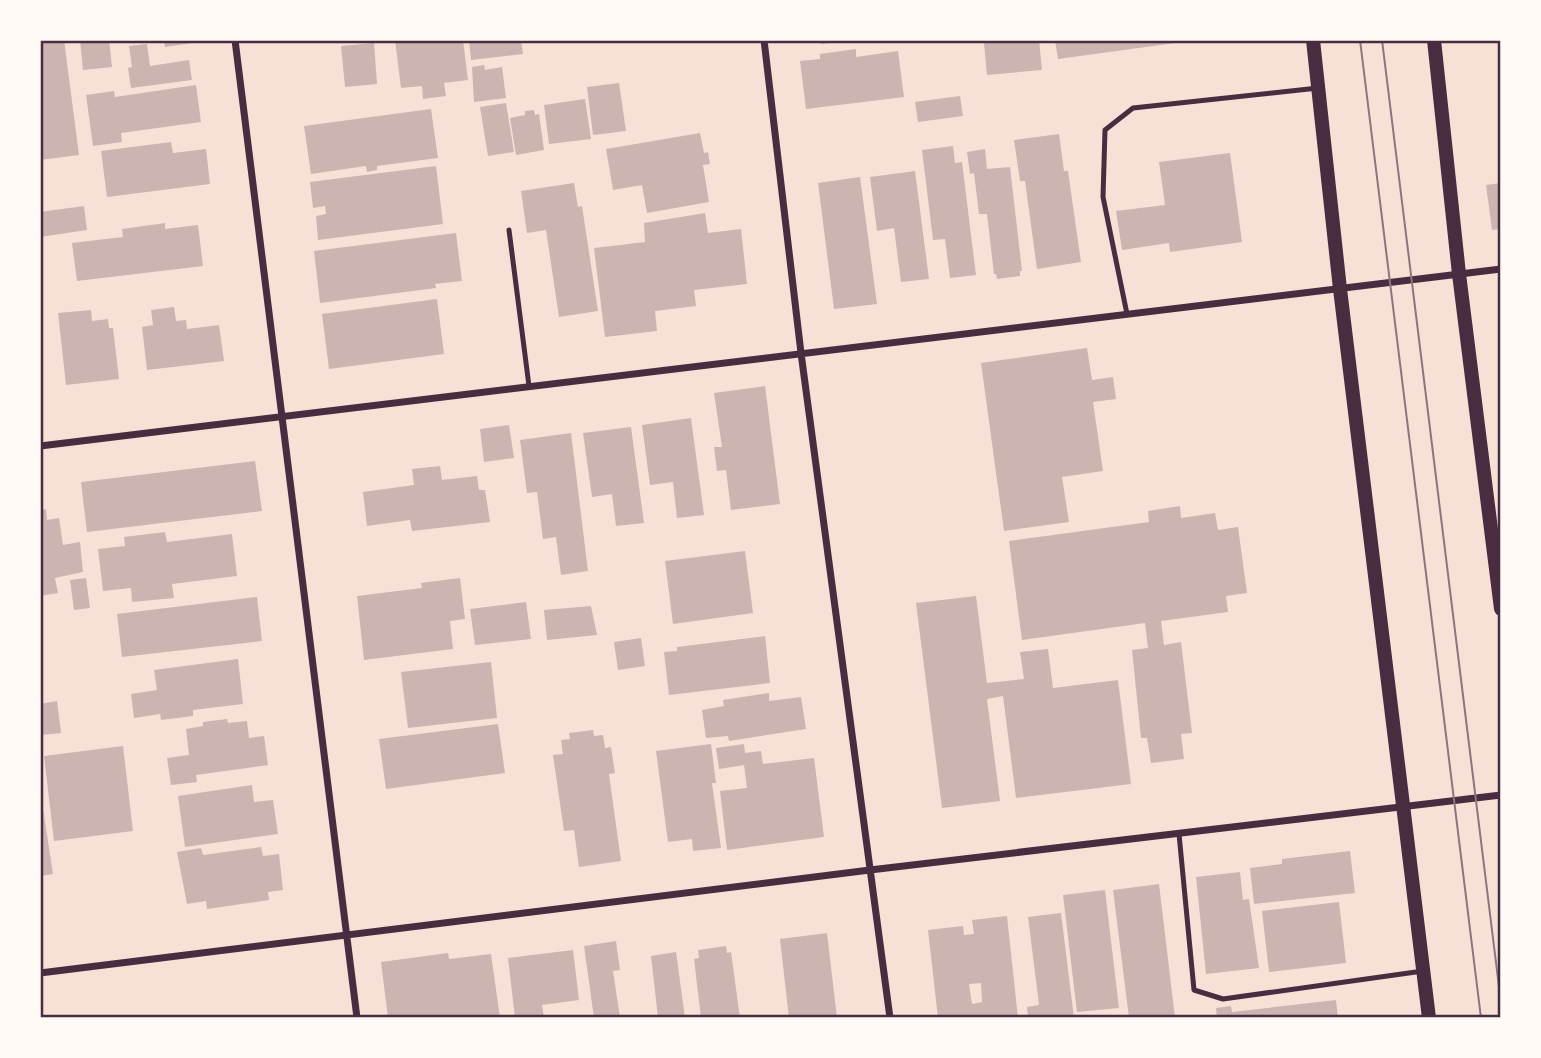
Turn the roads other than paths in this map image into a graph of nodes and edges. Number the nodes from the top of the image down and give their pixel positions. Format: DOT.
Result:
graph roads {
  1 [pos="235,40"];
  2 [pos="764,40"];
  3 [pos="1313,40"];
  4 [pos="1434,40"];
  5 [pos="1318,88"];
  6 [pos="509,230"];
  7 [pos="1501,268"];
  8 [pos="1459,274"];
  9 [pos="1340,289"];
  10 [pos="1127,314"];
  11 [pos="801,352"];
  12 [pos="529,386"];
  13 [pos="282,416"];
  14 [pos="40,446"];
  15 [pos="1501,609"];
  16 [pos="1501,795"];
  17 [pos="1404,808"];
  18 [pos="1179,834"];
  19 [pos="870,870"];
  20 [pos="347,935"];
  21 [pos="1424,971"];
  22 [pos="40,973"];
  23 [pos="357,1018"];
  24 [pos="890,1018"];
  25 [pos="1429,1018"];
  1 -- 13 [label="street"];
  2 -- 11 [label="street"];
  3 -- 5 [label="main road"];
  4 -- 8 [label="main road"];
  5 -- 9 [label="main road"];
  5 -- 10 [label="lane"];
  6 -- 12 [label="lane"];
  7 -- 8 [label="street"];
  8 -- 9 [label="street"];
  8 -- 15 [label="main road"];
  9 -- 10 [label="street"];
  9 -- 17 [label="main road"];
  10 -- 11 [label="street"];
  11 -- 12 [label="street"];
  11 -- 19 [label="street"];
  12 -- 13 [label="street"];
  13 -- 14 [label="street"];
  13 -- 20 [label="street"];
  16 -- 17 [label="street"];
  17 -- 18 [label="street"];
  17 -- 21 [label="main road"];
  18 -- 19 [label="street"];
  18 -- 21 [label="lane"];
  19 -- 20 [label="street"];
  19 -- 24 [label="street"];
  20 -- 22 [label="street"];
  20 -- 23 [label="street"];
  21 -- 25 [label="main road"];
}
